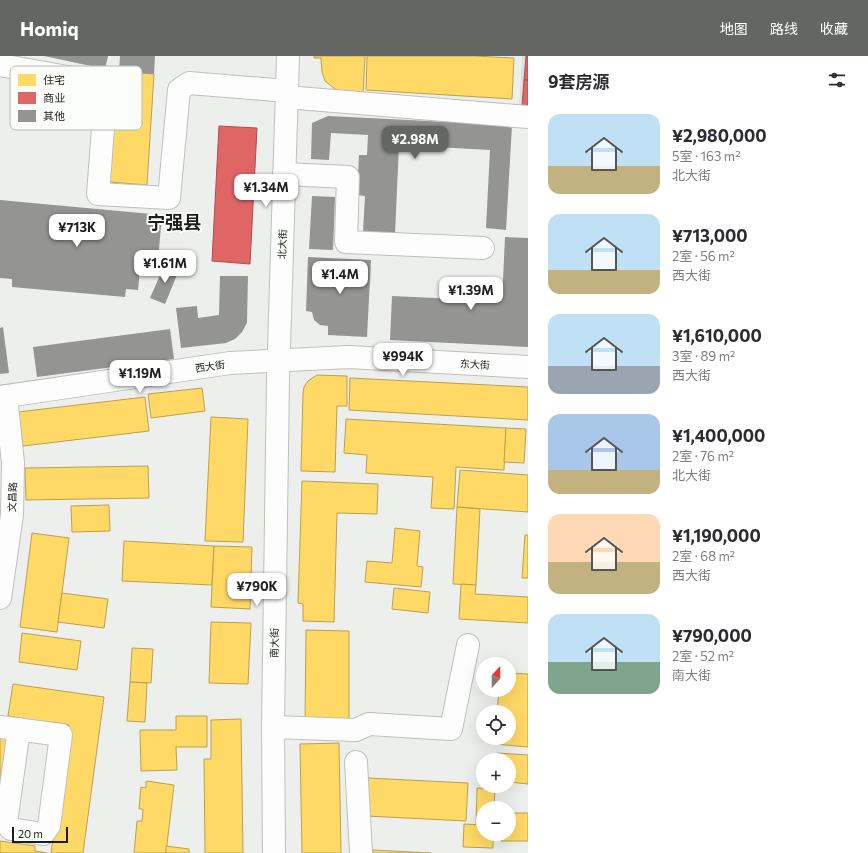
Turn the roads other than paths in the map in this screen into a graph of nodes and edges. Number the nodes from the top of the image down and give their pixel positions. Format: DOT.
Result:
graph roads {
  1 [pos="285,57"];
  2 [pos="0,65"];
  3 [pos="10,67"];
  4 [pos="286,94"];
  5 [pos="528,117"];
  6 [pos="103,130"];
  7 [pos="284,174"];
  8 [pos="483,248"];
  9 [pos="278,361"];
  10 [pos="528,367"];
  11 [pos="3,396"];
  12 [pos="0,598"];
  13 [pos="468,645"];
  14 [pos="273,727"];
  15 [pos="9,728"];
  16 [pos="356,762"];
  17 [pos="274,853"];
  18 [pos="360,853"];
  1 -- 4 [label="street, 北大街"];
  2 -- 3 [label="street"];
  4 -- 5 [label="street"];
  4 -- 6 [label="street"];
  4 -- 7 [label="street, 北大街"];
  7 -- 8 [label="street"];
  7 -- 9 [label="street, 北大街"];
  9 -- 10 [label="street, 东大街"];
  9 -- 11 [label="street, 西大街"];
  9 -- 14 [label="street, 南大街"];
  11 -- 12 [label="street, 文昌路"];
  13 -- 14 [label="street"];
  14 -- 17 [label="street, 南大街"];
  15 -- 15 [label="street"];
  16 -- 18 [label="street"];
}
